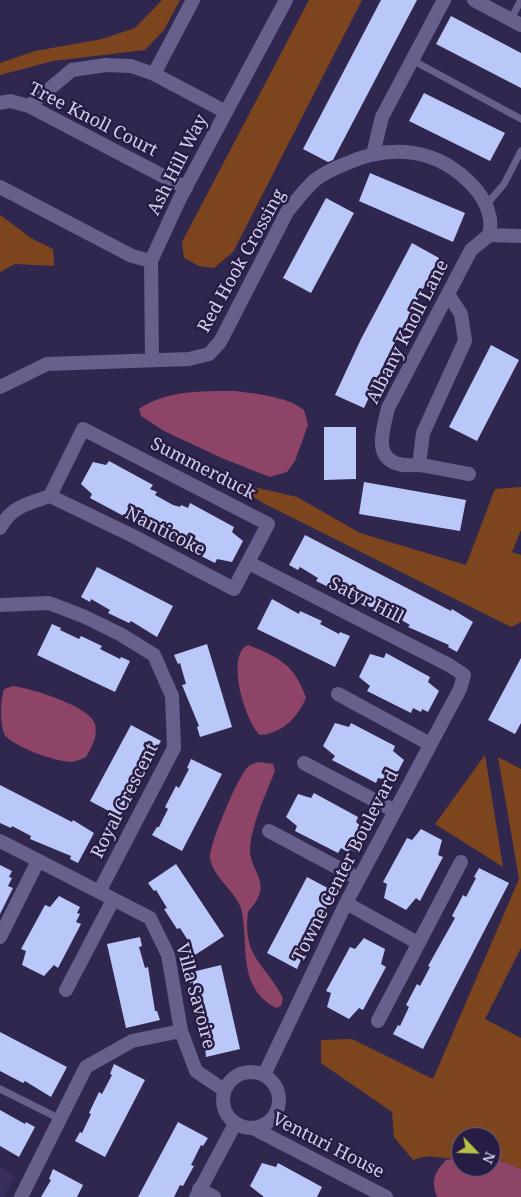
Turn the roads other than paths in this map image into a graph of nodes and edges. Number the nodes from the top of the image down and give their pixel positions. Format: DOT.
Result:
graph roads {
  1 [pos="193,0"];
  2 [pos="286,0"];
  3 [pos="444,0"];
  4 [pos="474,0"];
  5 [pos="521,0"];
  6 [pos="516,22"];
  7 [pos="412,60"];
  8 [pos="154,74"];
  9 [pos="5,102"];
  10 [pos="29,106"];
  11 [pos="226,112"];
  12 [pos="521,119"];
  13 [pos="521,152"];
  14 [pos="373,154"];
  15 [pos="0,187"];
  16 [pos="186,188"];
  17 [pos="486,205"];
  18 [pos="489,235"];
  19 [pos="521,236"];
  20 [pos="151,261"];
  21 [pos="448,294"];
  22 [pos="152,360"];
  23 [pos="0,387"];
  24 [pos="420,465"];
  25 [pos="468,474"];
  26 [pos="50,496"];
  27 [pos="0,528"];
  28 [pos="249,562"];
  29 [pos="0,605"];
  30 [pos="464,675"];
  31 [pos="338,694"];
  32 [pos="430,744"];
  33 [pos="304,763"];
  34 [pos="395,812"];
  35 [pos="269,831"];
  36 [pos="0,841"];
  37 [pos="38,861"];
  38 [pos="461,862"];
  39 [pos="359,879"];
  40 [pos="99,892"];
  41 [pos="113,900"];
  42 [pos="346,903"];
  43 [pos="0,938"];
  44 [pos="418,943"];
  45 [pos="66,990"];
  46 [pos="378,1021"];
  47 [pos="181,1031"];
  48 [pos="264,1075"];
  49 [pos="0,1089"];
  50 [pos="224,1090"];
  51 [pos="60,1120"];
  52 [pos="235,1124"];
  53 [pos="253,1128"];
  54 [pos="197,1193"];
  55 [pos="21,1197"];
  56 [pos="214,1197"];
  57 [pos="386,1197"];
  1 -- 8 [label="street"];
  2 -- 11 [label="street, Ash Hill Way"];
  3 -- 7 [label="street"];
  4 -- 6 [label="street"];
  5 -- 6 [label="lane"];
  7 -- 12 [label="lane"];
  7 -- 14 [label="street"];
  8 -- 10 [label="street"];
  8 -- 11 [label="street"];
  9 -- 10 [label="street, Tree Knoll Court"];
  10 -- 16 [label="street, Tree Knoll Court"];
  11 -- 16 [label="street, Ash Hill Way"];
  13 -- 17 [label="lane"];
  14 -- 17 [label="street, Red Hook Crossing"];
  14 -- 22 [label="street, Red Hook Crossing"];
  15 -- 20 [label="street"];
  16 -- 20 [label="street, Ash Hill Way"];
  17 -- 18 [label="street, Red Hook Crossing"];
  18 -- 19 [label="street"];
  18 -- 21 [label="street, Albany Knoll Lane"];
  20 -- 22 [label="street, Ash Hill Way"];
  21 -- 24 [label="street"];
  21 -- 24 [label="street, Albany Knoll Lane"];
  22 -- 23 [label="street"];
  24 -- 25 [label="street"];
  26 -- 27 [label="street"];
  26 -- 28 [label="street, Nanticoke"];
  26 -- 28 [label="street, Summerduck"];
  28 -- 30 [label="street, Satyr Hill"];
  29 -- 40 [label="street, Royal Crescent"];
  30 -- 32 [label="street, Towne Center Boulevard"];
  31 -- 32 [label="street"];
  32 -- 34 [label="street, Towne Center Boulevard"];
  33 -- 34 [label="street"];
  34 -- 39 [label="street, Towne Center Boulevard"];
  35 -- 39 [label="street"];
  36 -- 37 [label="street, Villa Savoire"];
  37 -- 40 [label="street, Villa Savoire"];
  37 -- 43 [label="street"];
  38 -- 44 [label="street"];
  39 -- 42 [label="street, Towne Center Boulevard"];
  40 -- 41 [label="street, Villa Savoire"];
  41 -- 45 [label="street"];
  41 -- 47 [label="street, Villa Savoire"];
  42 -- 44 [label="street"];
  42 -- 48 [label="street, Towne Center Boulevard"];
  44 -- 46 [label="street"];
  47 -- 50 [label="street, Villa Savoire"];
  47 -- 51 [label="street"];
  48 -- 50 [label="street"];
  48 -- 53 [label="street"];
  49 -- 51 [label="lane"];
  50 -- 52 [label="street"];
  51 -- 55 [label="street"];
  52 -- 53 [label="street"];
  52 -- 54 [label="street"];
  53 -- 57 [label="street, Venturi House"];
  54 -- 56 [label="street"];
}
